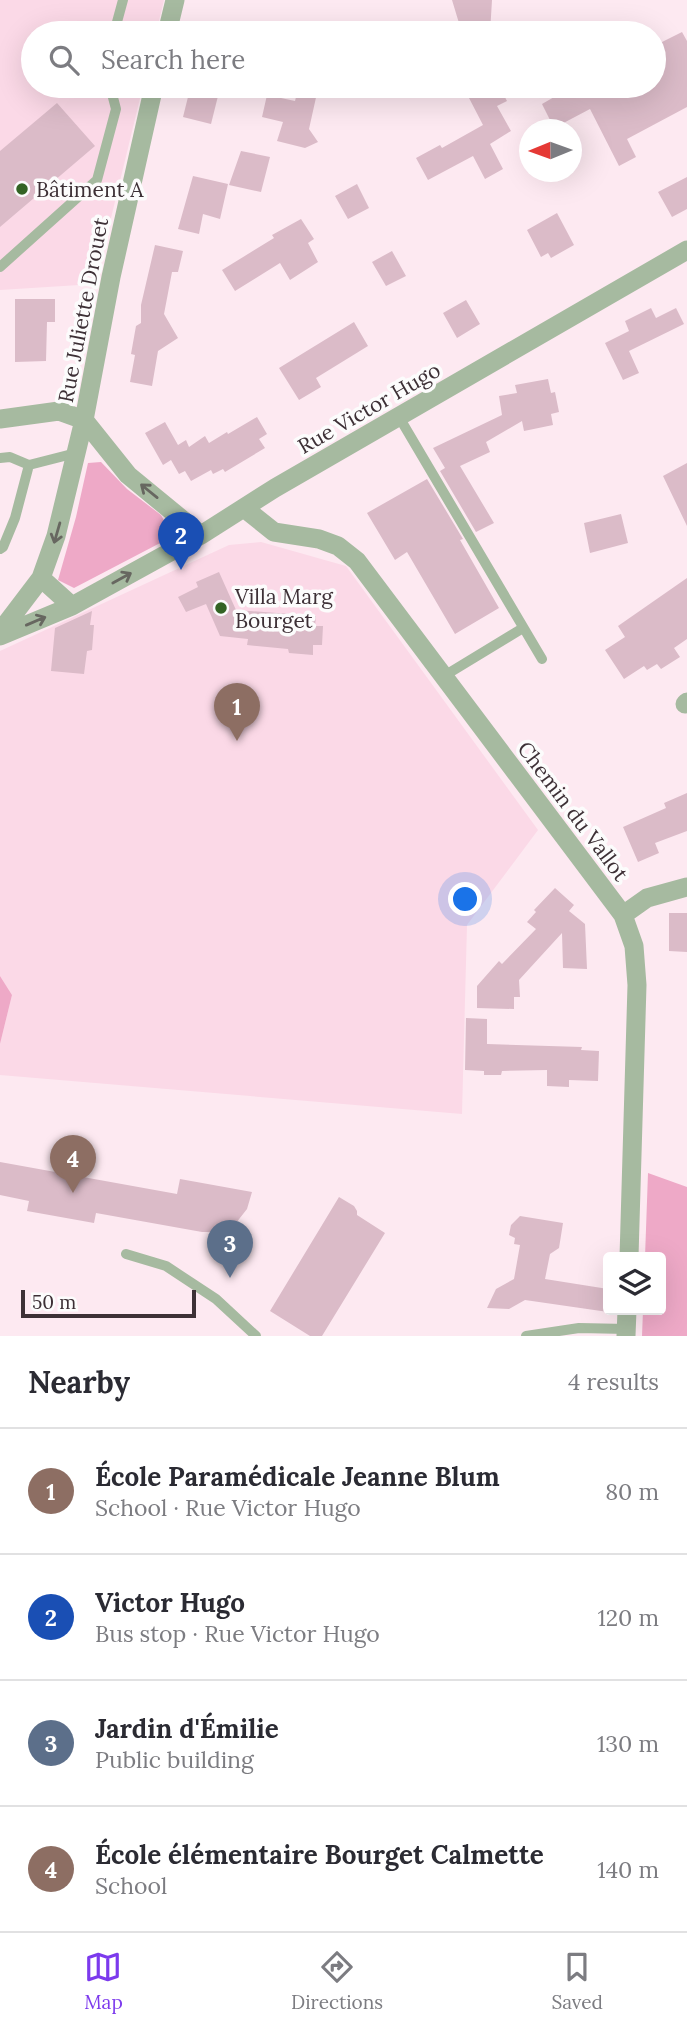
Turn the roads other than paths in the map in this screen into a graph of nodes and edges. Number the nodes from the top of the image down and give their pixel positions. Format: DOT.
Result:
graph roads {
  1 [pos="123,0"];
  2 [pos="175,0"];
  3 [pos="117,21"];
  4 [pos="170,21"];
  5 [pos="113,98"];
  6 [pos="151,98"];
  7 [pos="687,250"];
  8 [pos="0,267"];
  9 [pos="399,417"];
  10 [pos="0,419"];
  11 [pos="84,420"];
  12 [pos="77,453"];
  13 [pos="0,458"];
  14 [pos="29,465"];
  15 [pos="244,508"];
  16 [pos="201,535"];
  17 [pos="0,549"];
  18 [pos="41,578"];
  19 [pos="72,606"];
  20 [pos="523,628"];
  21 [pos="0,634"];
  22 [pos="542,659"];
  23 [pos="444,676"];
  24 [pos="687,887"];
  25 [pos="623,915"];
  26 [pos="629,1252"];
  27 [pos="126,1254"];
  28 [pos="627,1325"];
  29 [pos="256,1336"];
  30 [pos="526,1336"];
  1 -- 3 [label="lane"];
  2 -- 4 [label="street"];
  5 -- 8 [label="lane"];
  6 -- 11 [label="street, Rue Juliette Drouet"];
  7 -- 9 [label="street, Rue Victor Hugo"];
  9 -- 15 [label="street, Rue Victor Hugo"];
  9 -- 20 [label="lane"];
  10 -- 11 [label="street"];
  11 -- 12 [label="street, Rue Juliette Drouet"];
  16 -- 11 [label="street, Rue Juliette Drouet, one-way"];
  12 -- 14 [label="lane"];
  12 -- 18 [label="street, Rue Juliette Drouet, one-way"];
  13 -- 14 [label="lane"];
  14 -- 17 [label="lane"];
  15 -- 16 [label="street, Rue Victor Hugo"];
  15 -- 23 [label="street, Chemin du Vallot"];
  19 -- 16 [label="street, Rue Victor Hugo, one-way"];
  18 -- 19 [label="street"];
  18 -- 21 [label="street, Rue Juliette Drouet"];
  21 -- 19 [label="street, Rue Victor Hugo, one-way"];
  20 -- 22 [label="lane"];
  20 -- 23 [label="lane"];
  23 -- 25 [label="street, Chemin du Vallot"];
  24 -- 25 [label="street"];
  25 -- 26 [label="street, Chemin du Vallot"];
  27 -- 29 [label="lane"];
  28 -- 30 [label="lane"];
}
